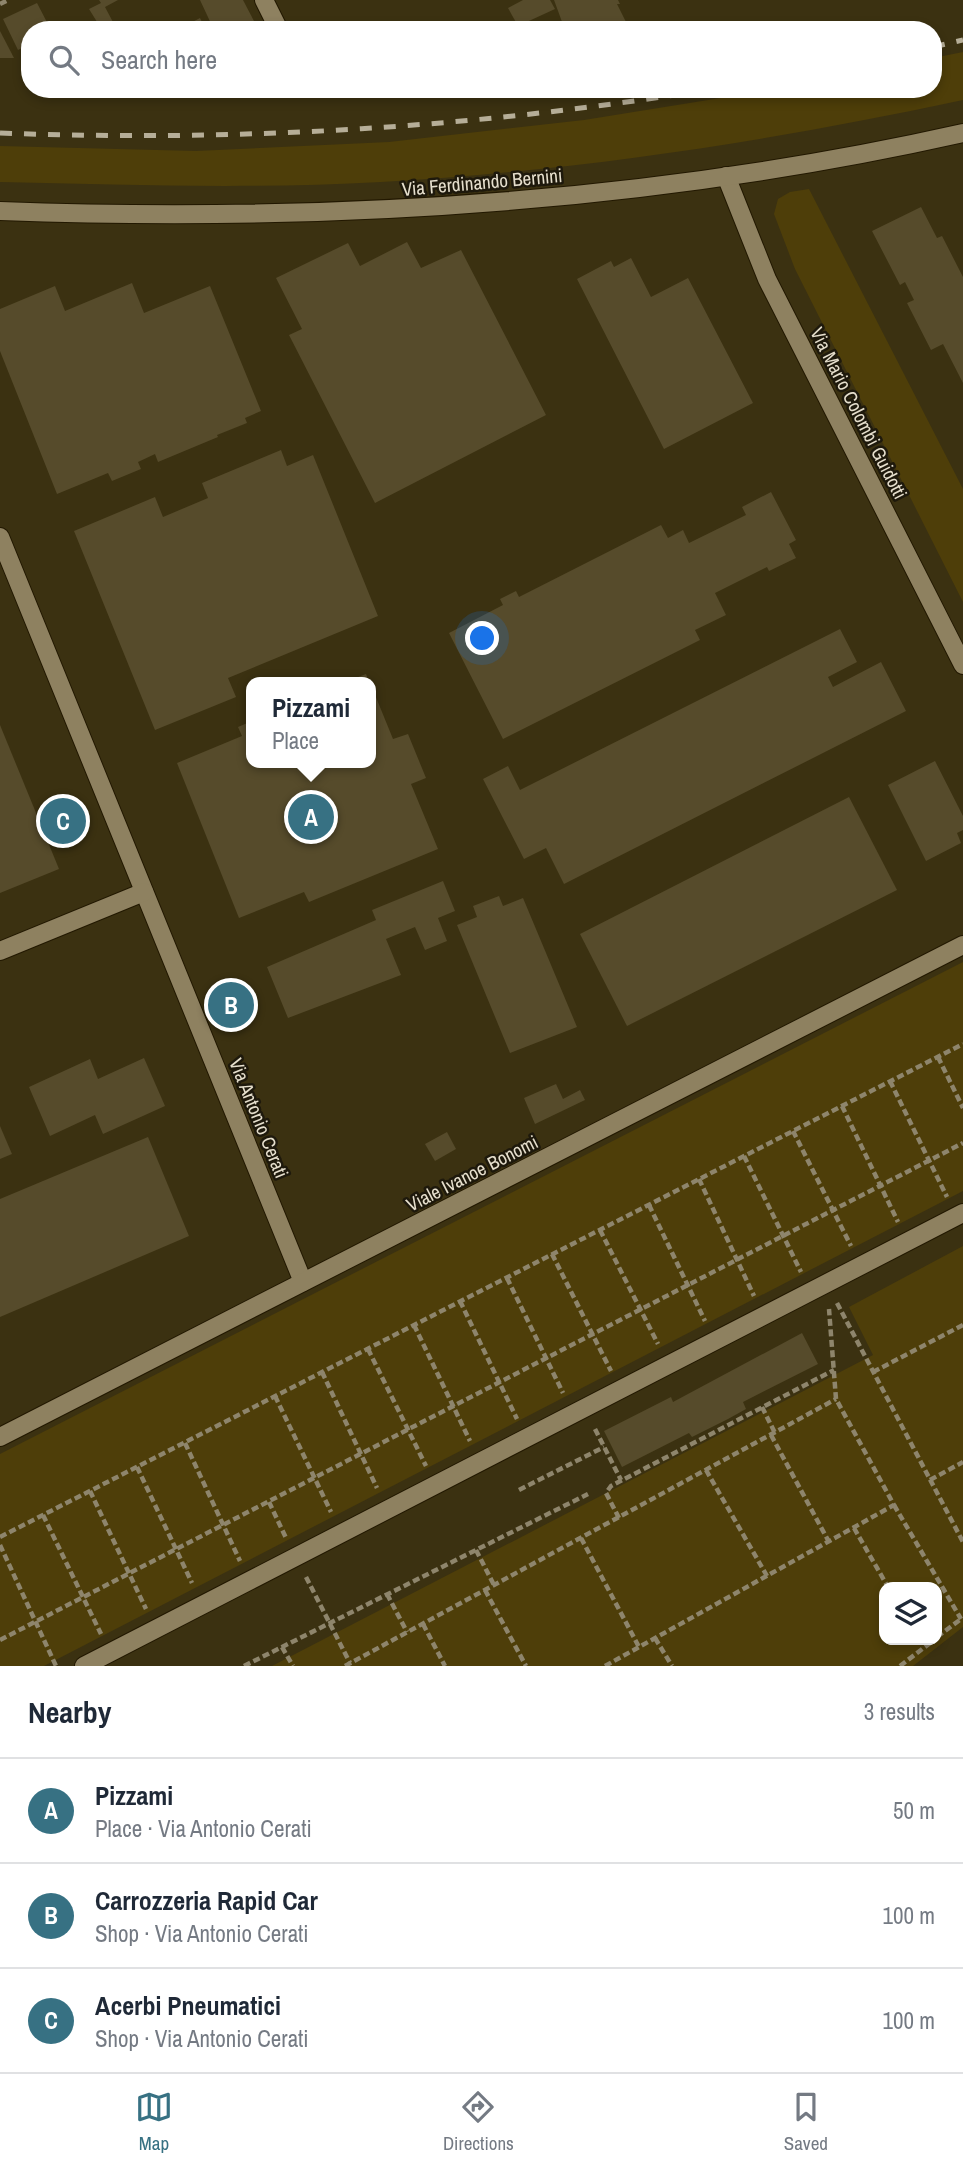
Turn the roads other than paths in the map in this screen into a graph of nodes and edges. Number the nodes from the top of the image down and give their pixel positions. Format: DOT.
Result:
graph roads {
  1 [pos="264,0"];
  2 [pos="274,21"];
  3 [pos="963,133"];
  4 [pos="726,176"];
  5 [pos="0,211"];
  6 [pos="0,537"];
  7 [pos="963,664"];
  8 [pos="144,892"];
  9 [pos="963,945"];
  10 [pos="0,951"];
  11 [pos="960,1215"];
  12 [pos="303,1282"];
  13 [pos="0,1437"];
  14 [pos="84,1666"];
  1 -- 2 [label="street"];
  3 -- 4 [label="street, Via Ferdinando Bernini"];
  4 -- 5 [label="street, Via Ferdinando Bernini"];
  4 -- 7 [label="street, Via Mario Colombi Guidotti"];
  6 -- 8 [label="street, Via Antonio Cerati"];
  8 -- 10 [label="street"];
  8 -- 12 [label="street, Via Antonio Cerati"];
  9 -- 12 [label="street, Viale Ivanoe Bonomi"];
  11 -- 14 [label="street"];
  12 -- 13 [label="street, Viale Ivanoe Bonomi"];
}
